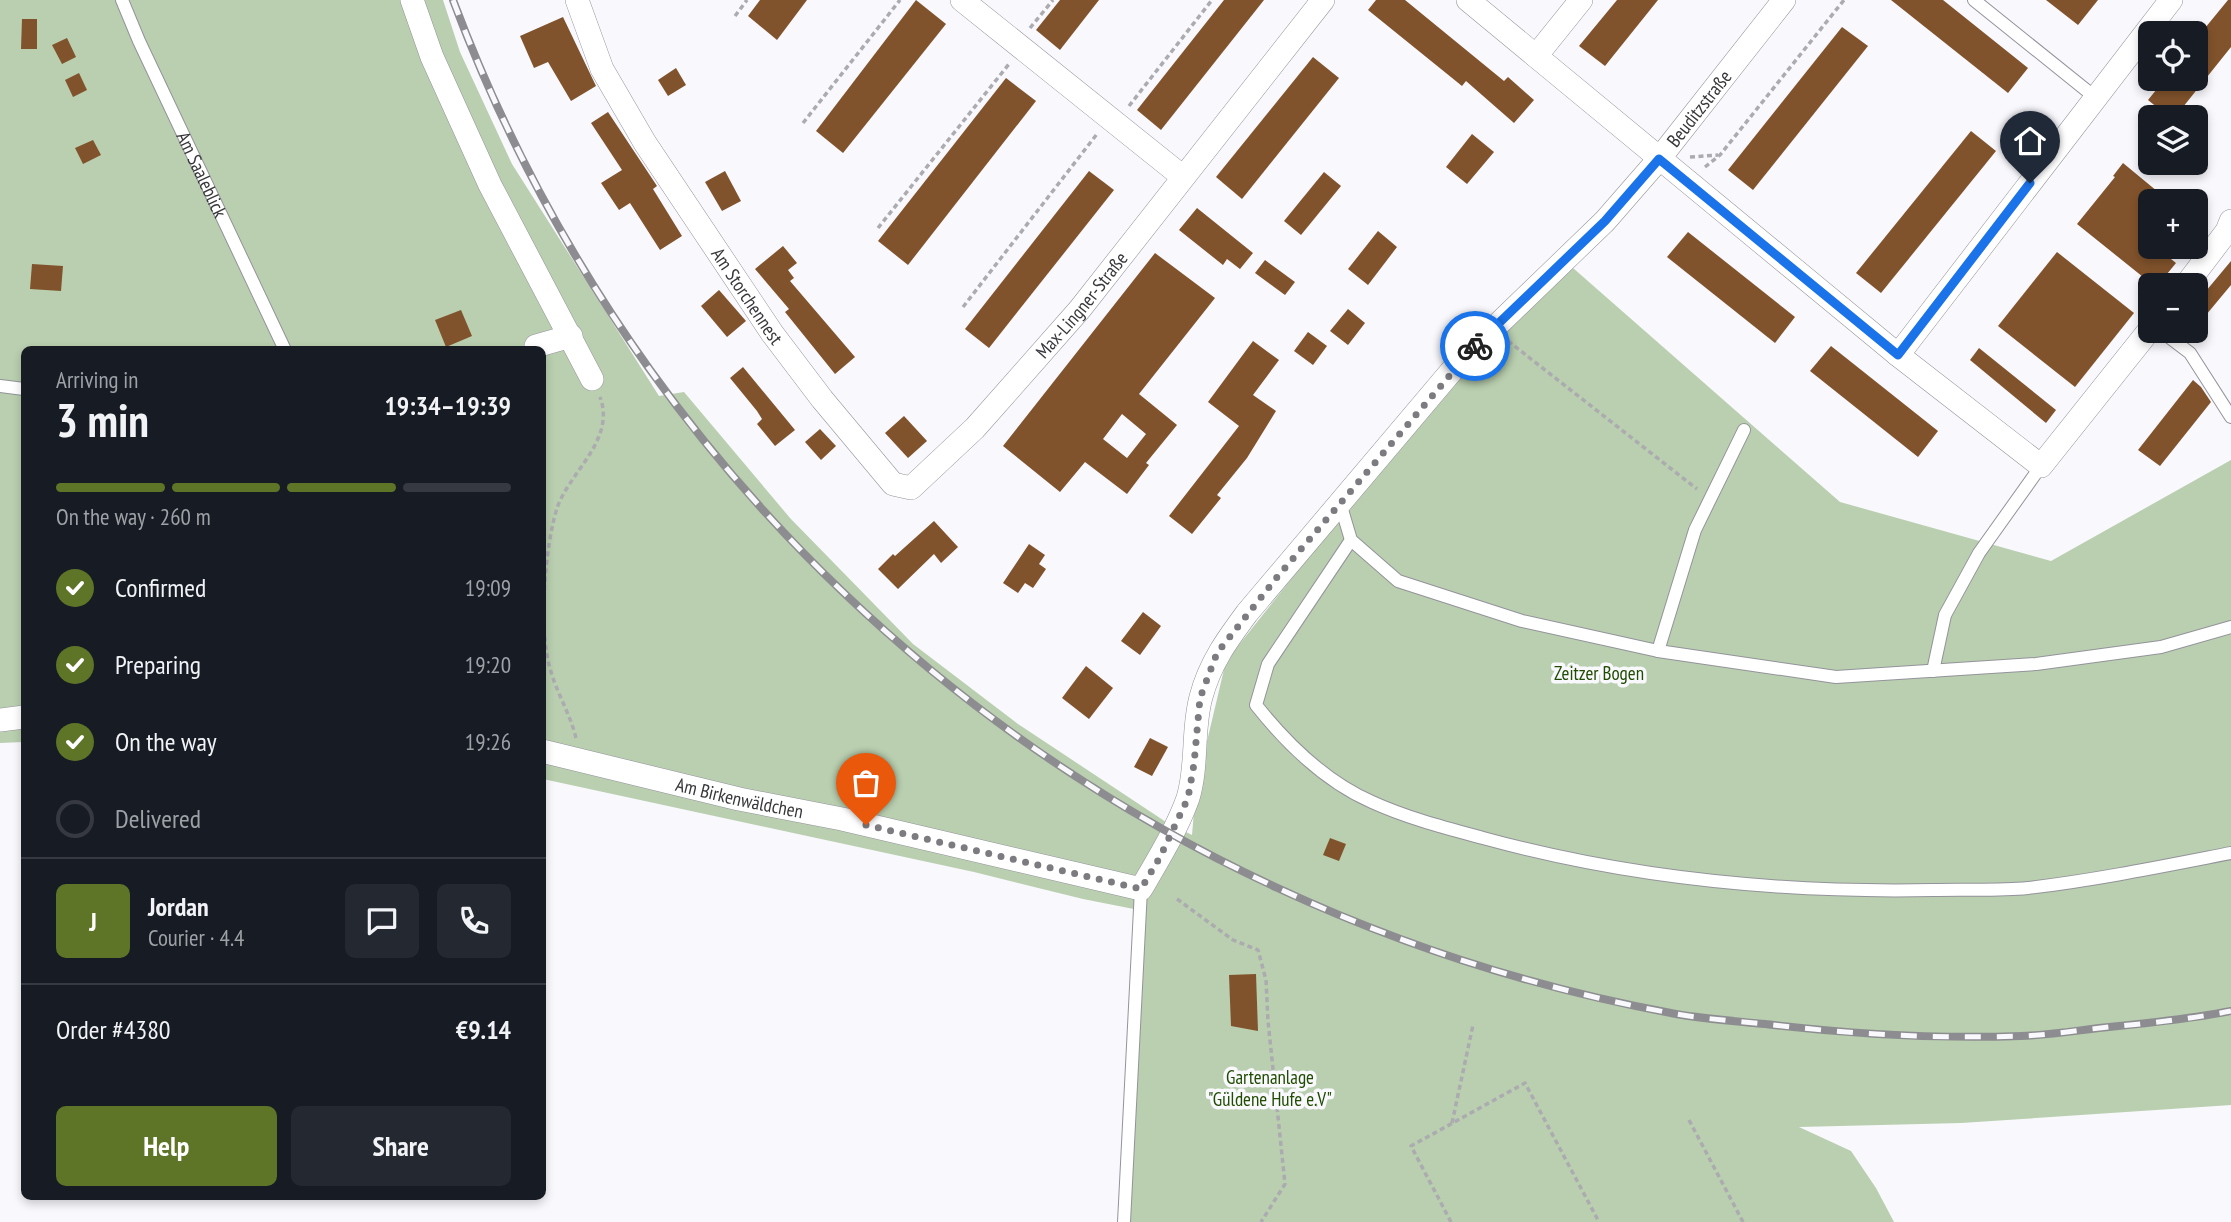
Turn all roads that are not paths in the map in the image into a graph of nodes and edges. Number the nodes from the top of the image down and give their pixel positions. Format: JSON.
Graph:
{"nodes":[{"id":1,"x":122,"y":0,"type":"edge"},
{"id":2,"x":412,"y":0,"type":"edge"},
{"id":3,"x":577,"y":0,"type":"edge"},
{"id":4,"x":962,"y":0,"type":"edge"},
{"id":5,"x":1323,"y":0,"type":"edge"},
{"id":6,"x":1468,"y":0,"type":"edge"},
{"id":7,"x":1581,"y":0,"type":"edge"},
{"id":8,"x":1784,"y":0,"type":"edge"},
{"id":9,"x":1974,"y":0,"type":"edge"},
{"id":10,"x":2171,"y":0,"type":"edge"},
{"id":11,"x":1536,"y":56,"type":"junction"},
{"id":12,"x":2096,"y":97,"type":"junction"},
{"id":13,"x":1659,"y":159,"type":"junction"},
{"id":14,"x":1183,"y":177,"type":"junction"},
{"id":15,"x":2231,"y":222,"type":"edge"},
{"id":16,"x":2196,"y":273,"type":"edge"},
{"id":17,"x":571,"y":336,"type":"junction"},
{"id":18,"x":2139,"y":343,"type":"edge"},
{"id":19,"x":2177,"y":343,"type":"edge"},
{"id":20,"x":283,"y":346,"type":"edge"},
{"id":21,"x":538,"y":346,"type":"edge"},
{"id":22,"x":1898,"y":355,"type":"junction"},
{"id":23,"x":592,"y":379,"type":"road end"},
{"id":24,"x":0,"y":386,"type":"edge"},
{"id":25,"x":21,"y":388,"type":"edge"},
{"id":26,"x":2231,"y":417,"type":"edge"},
{"id":27,"x":975,"y":428,"type":"joint"},
{"id":28,"x":1744,"y":430,"type":"dead end"},
{"id":29,"x":2041,"y":466,"type":"junction"},
{"id":30,"x":1340,"y":503,"type":"junction"},
{"id":31,"x":1351,"y":540,"type":"junction"},
{"id":32,"x":2231,"y":627,"type":"edge"},
{"id":33,"x":1658,"y":651,"type":"junction"},
{"id":34,"x":1933,"y":671,"type":"junction"},
{"id":35,"x":21,"y":717,"type":"edge"},
{"id":36,"x":0,"y":720,"type":"edge"},
{"id":37,"x":546,"y":752,"type":"edge"},
{"id":38,"x":2231,"y":853,"type":"edge"},
{"id":39,"x":1141,"y":889,"type":"junction"},
{"id":40,"x":1124,"y":1222,"type":"edge"}],
"edges":[{"from":1,"to":20,"type":"lane","name":"Am Saaleblick"},
{"from":2,"to":17,"type":"street"},
{"from":3,"to":27,"type":"street","name":"Am Storchennest"},
{"from":4,"to":14,"type":"street"},
{"from":5,"to":14,"type":"street","name":"Max-Lingner-Straße"},
{"from":6,"to":11,"type":"street"},
{"from":7,"to":11,"type":"street"},
{"from":8,"to":13,"type":"street","name":"Beuditzstraße"},
{"from":9,"to":12,"type":"lane"},
{"from":10,"to":12,"type":"street"},
{"from":11,"to":13,"type":"street"},
{"from":12,"to":22,"type":"street"},
{"from":13,"to":22,"type":"street"},
{"from":13,"to":30,"type":"street","name":"Beuditzstraße"},
{"from":14,"to":27,"type":"street","name":"Max-Lingner-Straße"},
{"from":15,"to":16,"type":"street"},
{"from":17,"to":21,"type":"street"},
{"from":17,"to":23,"type":"street"},
{"from":18,"to":29,"type":"street"},
{"from":19,"to":26,"type":"lane"},
{"from":22,"to":29,"type":"street"},
{"from":24,"to":25,"type":"lane"},
{"from":28,"to":33,"type":"lane"},
{"from":29,"to":34,"type":"lane"},
{"from":30,"to":31,"type":"lane"},
{"from":30,"to":39,"type":"street","name":"Beuditzstraße"},
{"from":31,"to":33,"type":"lane"},
{"from":31,"to":38,"type":"lane"},
{"from":32,"to":34,"type":"lane"},
{"from":33,"to":34,"type":"lane"},
{"from":35,"to":36,"type":"street"},
{"from":37,"to":39,"type":"street","name":"Am Birkenwäldchen"},
{"from":39,"to":40,"type":"lane"}]}
